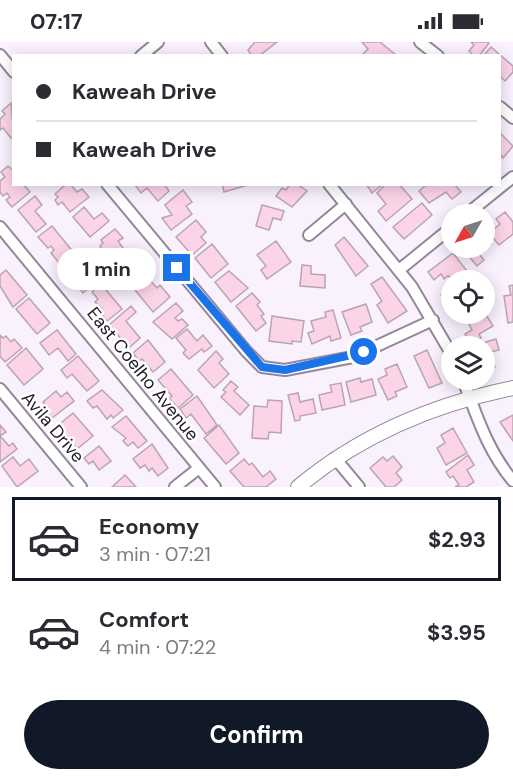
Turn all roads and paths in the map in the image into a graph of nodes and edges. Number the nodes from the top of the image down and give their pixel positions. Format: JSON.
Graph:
{"nodes":[{"id":1,"x":158,"y":42,"type":"edge"},
{"id":2,"x":211,"y":42,"type":"edge"},
{"id":3,"x":420,"y":42,"type":"edge"},
{"id":4,"x":143,"y":54,"type":"edge"},
{"id":5,"x":220,"y":54,"type":"edge"},
{"id":6,"x":434,"y":54,"type":"edge"},
{"id":7,"x":0,"y":55,"type":"edge"},
{"id":8,"x":12,"y":70,"type":"edge"},
{"id":9,"x":501,"y":108,"type":"edge"},
{"id":10,"x":513,"y":118,"type":"edge"},
{"id":11,"x":513,"y":177,"type":"edge"},
{"id":12,"x":109,"y":186,"type":"edge"},
{"id":13,"x":331,"y":186,"type":"edge"},
{"id":14,"x":346,"y":204,"type":"junction"},
{"id":15,"x":479,"y":204,"type":"edge"},
{"id":16,"x":0,"y":226,"type":"edge"},
{"id":17,"x":309,"y":235,"type":"dead end"},
{"id":18,"x":441,"y":236,"type":"edge"},
{"id":19,"x":399,"y":270,"type":"junction"},
{"id":20,"x":433,"y":320,"type":"junction"},
{"id":21,"x":442,"y":336,"type":"edge"},
{"id":22,"x":513,"y":388,"type":"edge"},
{"id":23,"x":0,"y":389,"type":"edge"},
{"id":24,"x":467,"y":390,"type":"edge"},
{"id":25,"x":471,"y":399,"type":"junction"},
{"id":26,"x":335,"y":458,"type":"junction"},
{"id":27,"x":199,"y":468,"type":"junction"},
{"id":28,"x":513,"y":481,"type":"edge"},
{"id":29,"x":81,"y":487,"type":"edge"},
{"id":30,"x":175,"y":487,"type":"edge"},
{"id":31,"x":215,"y":487,"type":"edge"},
{"id":32,"x":298,"y":487,"type":"edge"},
{"id":33,"x":359,"y":487,"type":"edge"}],
"edges":[{"from":1,"to":4,"type":"street"},
{"from":2,"to":5,"type":"street"},
{"from":3,"to":6,"type":"street"},
{"from":7,"to":8,"type":"street"},
{"from":9,"to":10,"type":"street"},
{"from":11,"to":15,"type":"street"},
{"from":12,"to":20,"type":"street"},
{"from":13,"to":14,"type":"street"},
{"from":14,"to":17,"type":"street"},
{"from":14,"to":19,"type":"street"},
{"from":16,"to":27,"type":"street","name":"East Coelho Avenue"},
{"from":18,"to":19,"type":"street"},
{"from":19,"to":20,"type":"street"},
{"from":20,"to":21,"type":"street"},
{"from":22,"to":25,"type":"street"},
{"from":23,"to":29,"type":"street","name":"Avila Drive"},
{"from":24,"to":25,"type":"street"},
{"from":25,"to":26,"type":"street"},
{"from":25,"to":28,"type":"street"},
{"from":26,"to":32,"type":"street"},
{"from":26,"to":33,"type":"street"},
{"from":27,"to":30,"type":"street"},
{"from":27,"to":31,"type":"street","name":"East Coelho Avenue"}]}
